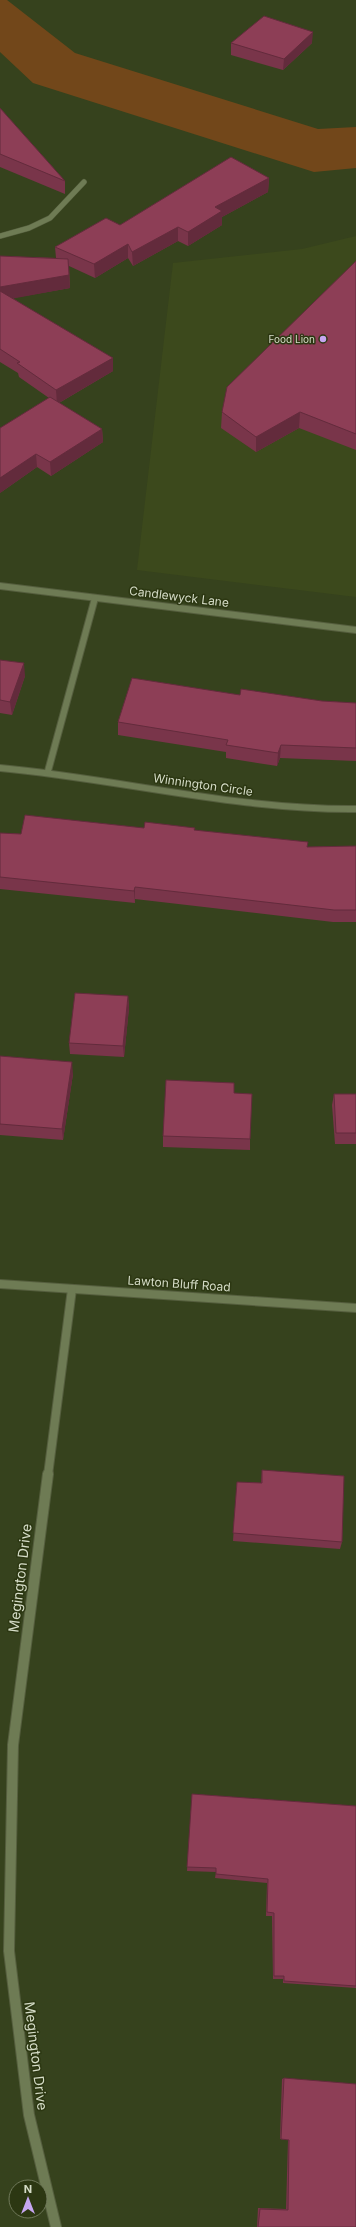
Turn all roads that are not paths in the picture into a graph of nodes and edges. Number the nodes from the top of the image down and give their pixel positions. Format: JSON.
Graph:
{"nodes":[{"id":1,"x":84,"y":182,"type":"dead end"},
{"id":2,"x":0,"y":236,"type":"edge"},
{"id":3,"x":0,"y":586,"type":"edge"},
{"id":4,"x":95,"y":598,"type":"junction"},
{"id":5,"x":356,"y":630,"type":"edge"},
{"id":6,"x":0,"y":768,"type":"edge"},
{"id":7,"x":48,"y":771,"type":"junction"},
{"id":8,"x":356,"y":809,"type":"edge"},
{"id":9,"x":0,"y":1284,"type":"edge"},
{"id":10,"x":72,"y":1289,"type":"junction"},
{"id":11,"x":356,"y":1308,"type":"edge"},
{"id":12,"x":56,"y":2227,"type":"edge"}],
"edges":[{"from":1,"to":2,"type":"street"},
{"from":3,"to":4,"type":"street","name":"Candlewyck Lane"},
{"from":4,"to":5,"type":"street","name":"Candlewyck Lane"},
{"from":4,"to":7,"type":"street"},
{"from":6,"to":7,"type":"street","name":"Winnington Circle"},
{"from":7,"to":8,"type":"street","name":"Winnington Circle"},
{"from":9,"to":10,"type":"street","name":"Lawton Bluff Road"},
{"from":10,"to":11,"type":"street","name":"Lawton Bluff Road"},
{"from":10,"to":12,"type":"street","name":"Megington Drive"}]}
